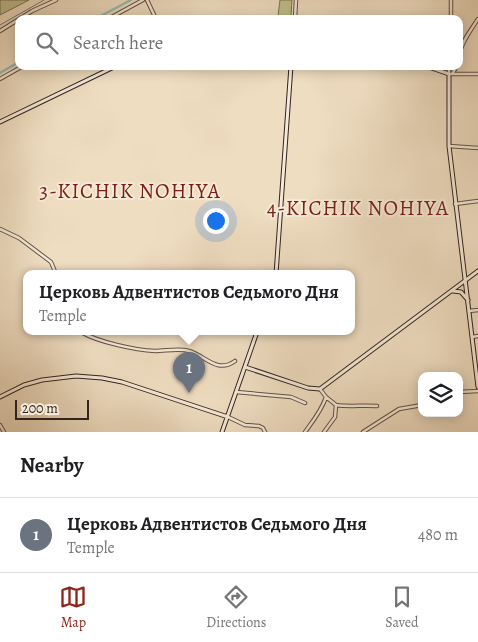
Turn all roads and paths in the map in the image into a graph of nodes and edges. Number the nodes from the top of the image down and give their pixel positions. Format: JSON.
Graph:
{"nodes":[{"id":1,"x":56,"y":0,"type":"edge"},
{"id":2,"x":143,"y":0,"type":"edge"},
{"id":3,"x":147,"y":0,"type":"edge"},
{"id":4,"x":296,"y":0,"type":"edge"},
{"id":5,"x":451,"y":0,"type":"edge"},
{"id":6,"x":26,"y":15,"type":"edge"},
{"id":7,"x":115,"y":15,"type":"edge"},
{"id":8,"x":154,"y":15,"type":"edge"},
{"id":9,"x":296,"y":15,"type":"edge"},
{"id":10,"x":451,"y":15,"type":"edge"},
{"id":11,"x":478,"y":19,"type":"edge"},
{"id":12,"x":15,"y":22,"type":"edge"},
{"id":13,"x":0,"y":31,"type":"edge"},
{"id":14,"x":463,"y":44,"type":"edge"},
{"id":15,"x":16,"y":70,"type":"edge"},
{"id":16,"x":108,"y":70,"type":"edge"},
{"id":17,"x":291,"y":70,"type":"edge"},
{"id":18,"x":438,"y":70,"type":"edge"},
{"id":19,"x":450,"y":70,"type":"edge"},
{"id":20,"x":454,"y":70,"type":"edge"},
{"id":21,"x":450,"y":74,"type":"junction"},
{"id":22,"x":478,"y":74,"type":"edge"},
{"id":23,"x":0,"y":79,"type":"edge"},
{"id":24,"x":0,"y":122,"type":"edge"},
{"id":25,"x":449,"y":146,"type":"junction"},
{"id":26,"x":478,"y":148,"type":"edge"},
{"id":27,"x":478,"y":201,"type":"edge"},
{"id":28,"x":455,"y":204,"type":"junction"},
{"id":29,"x":0,"y":229,"type":"edge"},
{"id":30,"x":54,"y":270,"type":"edge"},
{"id":31,"x":276,"y":270,"type":"edge"},
{"id":32,"x":478,"y":271,"type":"edge"},
{"id":33,"x":466,"y":281,"type":"junction"},
{"id":34,"x":457,"y":288,"type":"junction"},
{"id":35,"x":452,"y":292,"type":"junction"},
{"id":36,"x":467,"y":292,"type":"junction"},
{"id":37,"x":468,"y":300,"type":"junction"},
{"id":38,"x":478,"y":310,"type":"edge"},
{"id":39,"x":469,"y":311,"type":"junction"},
{"id":40,"x":87,"y":335,"type":"edge"},
{"id":41,"x":256,"y":335,"type":"edge"},
{"id":42,"x":478,"y":336,"type":"edge"},
{"id":43,"x":472,"y":337,"type":"junction"},
{"id":44,"x":234,"y":361,"type":"dead end"},
{"id":45,"x":245,"y":367,"type":"junction"},
{"id":46,"x":477,"y":372,"type":"edge"},
{"id":47,"x":478,"y":387,"type":"edge"},
{"id":48,"x":320,"y":389,"type":"junction"},
{"id":49,"x":478,"y":391,"type":"edge"},
{"id":50,"x":236,"y":392,"type":"junction"},
{"id":51,"x":463,"y":392,"type":"edge"},
{"id":52,"x":0,"y":397,"type":"edge"},
{"id":53,"x":326,"y":397,"type":"junction"},
{"id":54,"x":305,"y":403,"type":"dead end"},
{"id":55,"x":336,"y":405,"type":"junction"},
{"id":56,"x":377,"y":406,"type":"dead end"},
{"id":57,"x":418,"y":406,"type":"edge"},
{"id":58,"x":228,"y":417,"type":"junction"},
{"id":59,"x":0,"y":425,"type":"edge"},
{"id":60,"x":366,"y":431,"type":"edge"},
{"id":61,"x":4,"y":432,"type":"edge"},
{"id":62,"x":222,"y":432,"type":"edge"},
{"id":63,"x":265,"y":432,"type":"edge"},
{"id":64,"x":305,"y":432,"type":"edge"},
{"id":65,"x":324,"y":432,"type":"edge"}],
"edges":[{"from":1,"to":6,"type":"street"},
{"from":2,"to":7,"type":"street"},
{"from":3,"to":8,"type":"street"},
{"from":4,"to":9,"type":"street"},
{"from":5,"to":10,"type":"street"},
{"from":11,"to":14,"type":"street"},
{"from":12,"to":13,"type":"street"},
{"from":15,"to":23,"type":"street"},
{"from":16,"to":24,"type":"main road"},
{"from":17,"to":31,"type":"main road"},
{"from":18,"to":21,"type":"main road"},
{"from":19,"to":21,"type":"street"},
{"from":20,"to":21,"type":"street"},
{"from":21,"to":22,"type":"street"},
{"from":21,"to":25,"type":"main road"},
{"from":25,"to":26,"type":"street"},
{"from":25,"to":28,"type":"main road"},
{"from":27,"to":28,"type":"street"},
{"from":28,"to":33,"type":"main road"},
{"from":29,"to":30,"type":"street"},
{"from":32,"to":33,"type":"main road"},
{"from":33,"to":34,"type":"main road"},
{"from":33,"to":36,"type":"main road"},
{"from":34,"to":35,"type":"main road"},
{"from":34,"to":36,"type":"main road"},
{"from":35,"to":37,"type":"main road"},
{"from":35,"to":48,"type":"main road"},
{"from":36,"to":37,"type":"main road"},
{"from":37,"to":39,"type":"main road"},
{"from":38,"to":39,"type":"street"},
{"from":39,"to":43,"type":"main road"},
{"from":40,"to":44,"type":"street"},
{"from":41,"to":45,"type":"main road"},
{"from":42,"to":43,"type":"street"},
{"from":43,"to":46,"type":"main road"},
{"from":45,"to":48,"type":"main road"},
{"from":45,"to":50,"type":"main road"},
{"from":46,"to":47,"type":"main road"},
{"from":48,"to":53,"type":"street"},
{"from":49,"to":51,"type":"street"},
{"from":50,"to":54,"type":"street"},
{"from":50,"to":58,"type":"main road"},
{"from":52,"to":58,"type":"main road"},
{"from":53,"to":55,"type":"street"},
{"from":53,"to":64,"type":"street"},
{"from":55,"to":56,"type":"street"},
{"from":55,"to":65,"type":"street"},
{"from":57,"to":60,"type":"street"},
{"from":58,"to":62,"type":"main road"},
{"from":58,"to":63,"type":"street"},
{"from":59,"to":61,"type":"street"}]}
